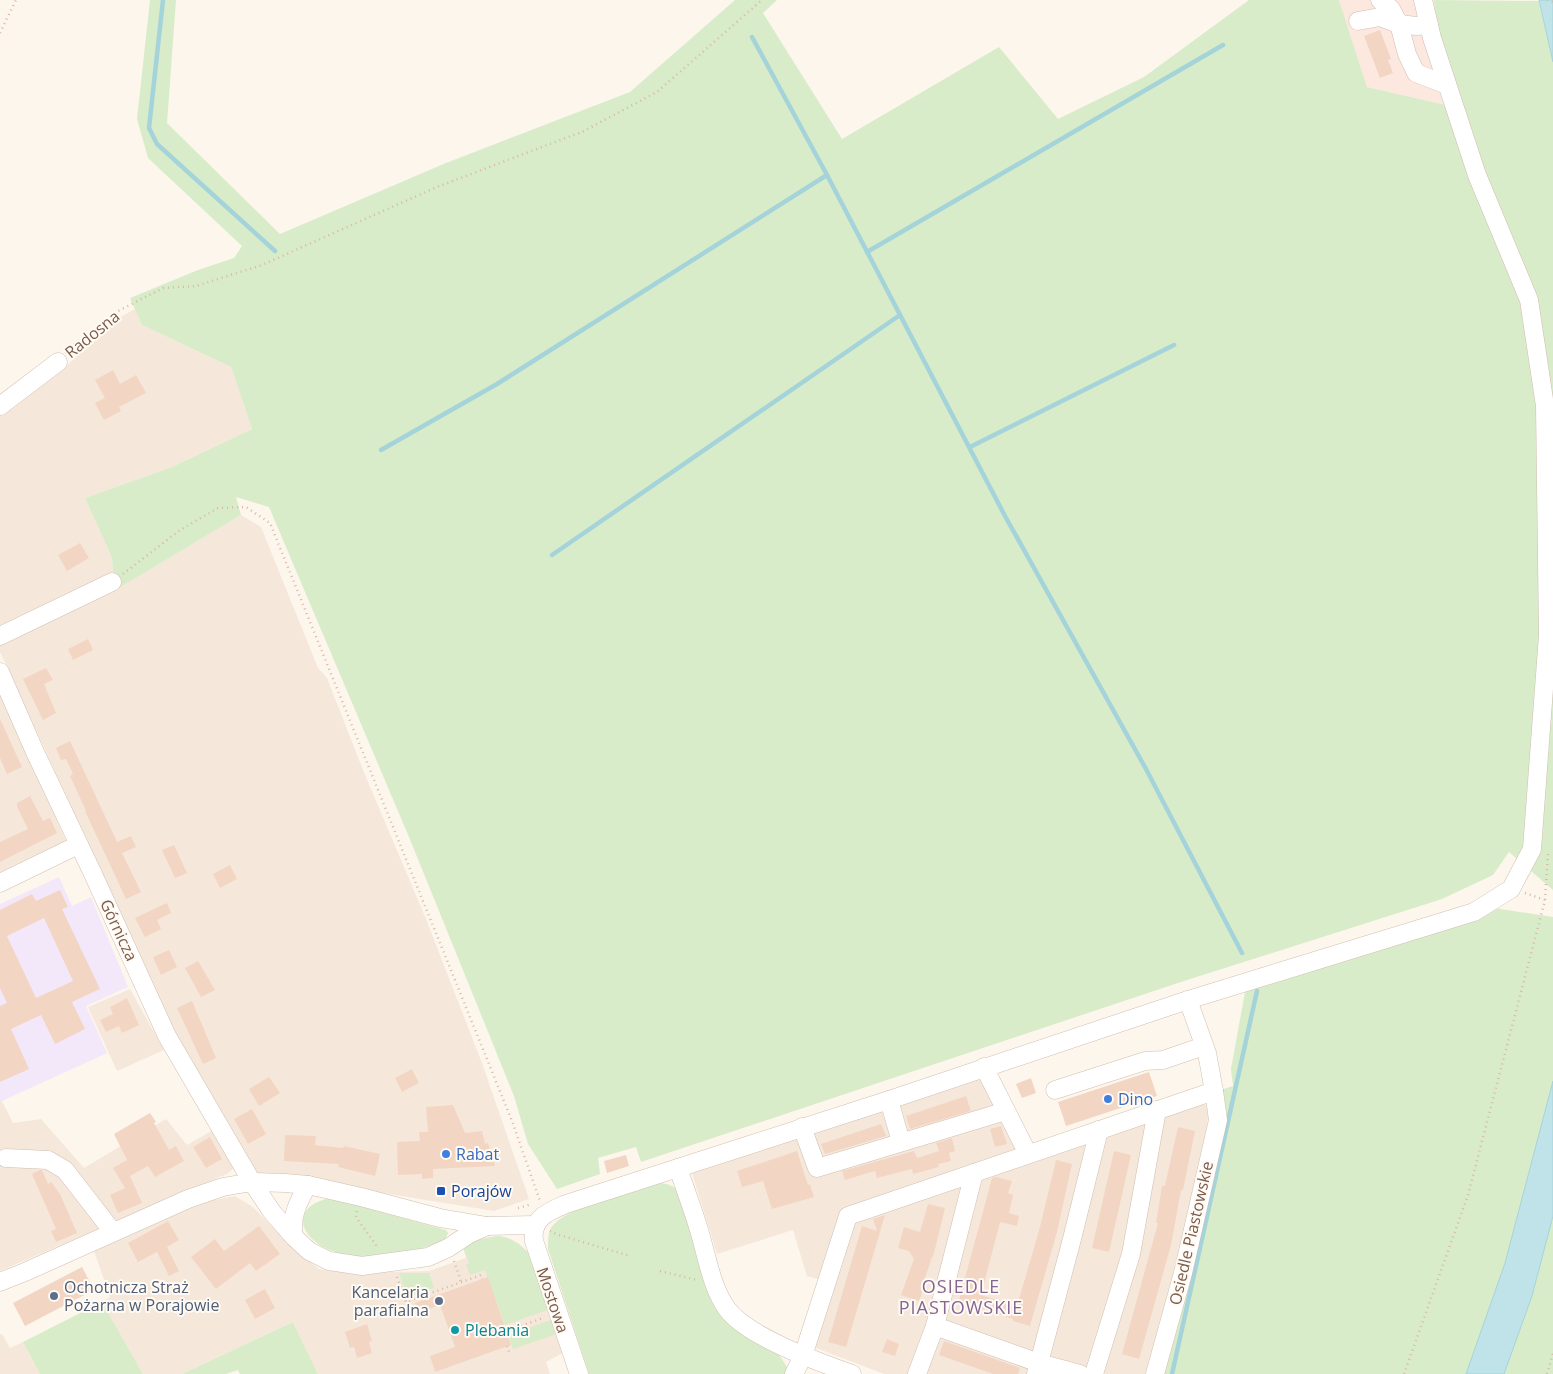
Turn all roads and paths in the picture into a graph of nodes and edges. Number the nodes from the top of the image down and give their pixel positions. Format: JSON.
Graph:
{"nodes":[{"id":1,"x":16,"y":0,"type":"edge"},
{"id":2,"x":762,"y":0,"type":"edge"},
{"id":3,"x":1380,"y":0,"type":"edge"},
{"id":4,"x":1424,"y":0,"type":"edge"},
{"id":5,"x":1547,"y":0,"type":"edge"},
{"id":6,"x":1553,"y":2,"type":"edge"},
{"id":7,"x":1358,"y":21,"type":"dead end"},
{"id":8,"x":1399,"y":24,"type":"junction"},
{"id":9,"x":1429,"y":25,"type":"junction"},
{"id":10,"x":0,"y":33,"type":"edge"},
{"id":11,"x":1447,"y":85,"type":"junction"},
{"id":12,"x":58,"y":362,"type":"joint"},
{"id":13,"x":0,"y":406,"type":"edge"},
{"id":14,"x":112,"y":582,"type":"joint"},
{"id":15,"x":0,"y":636,"type":"edge"},
{"id":16,"x":0,"y":672,"type":"edge"},
{"id":17,"x":78,"y":845,"type":"junction"},
{"id":18,"x":0,"y":883,"type":"edge"},
{"id":19,"x":1511,"y":889,"type":"junction"},
{"id":20,"x":1188,"y":1000,"type":"junction"},
{"id":21,"x":1204,"y":1046,"type":"junction"},
{"id":22,"x":984,"y":1067,"type":"junction"},
{"id":23,"x":1055,"y":1090,"type":"dead end"},
{"id":24,"x":1214,"y":1091,"type":"junction"},
{"id":25,"x":889,"y":1100,"type":"junction"},
{"id":26,"x":1157,"y":1110,"type":"junction"},
{"id":27,"x":1006,"y":1111,"type":"junction"},
{"id":28,"x":802,"y":1127,"type":"junction"},
{"id":29,"x":1099,"y":1130,"type":"junction"},
{"id":30,"x":901,"y":1142,"type":"junction"},
{"id":31,"x":1028,"y":1154,"type":"junction"},
{"id":32,"x":6,"y":1158,"type":"dead end"},
{"id":33,"x":678,"y":1168,"type":"junction"},
{"id":34,"x":974,"y":1173,"type":"junction"},
{"id":35,"x":252,"y":1182,"type":"junction"},
{"id":36,"x":308,"y":1185,"type":"junction"},
{"id":37,"x":361,"y":1197,"type":"junction"},
{"id":38,"x":544,"y":1222,"type":"junction"},
{"id":39,"x":486,"y":1226,"type":"junction"},
{"id":40,"x":113,"y":1232,"type":"junction"},
{"id":41,"x":294,"y":1238,"type":"junction"},
{"id":42,"x":630,"y":1256,"type":"dead end"},
{"id":43,"x":384,"y":1264,"type":"junction"},
{"id":44,"x":456,"y":1268,"type":"dead end"},
{"id":45,"x":660,"y":1270,"type":"dead end"},
{"id":46,"x":482,"y":1279,"type":"dead end"},
{"id":47,"x":0,"y":1282,"type":"edge"},
{"id":48,"x":461,"y":1282,"type":"junction"},
{"id":49,"x":440,"y":1283,"type":"dead end"},
{"id":50,"x":715,"y":1286,"type":"junction"},
{"id":51,"x":442,"y":1289,"type":"junction"},
{"id":52,"x":557,"y":1312,"type":"junction"},
{"id":53,"x":936,"y":1326,"type":"junction"},
{"id":54,"x":507,"y":1331,"type":"dead end"},
{"id":55,"x":507,"y":1346,"type":"dead end"},
{"id":56,"x":1553,"y":1353,"type":"edge"},
{"id":57,"x":510,"y":1355,"type":"dead end"},
{"id":58,"x":803,"y":1356,"type":"junction"},
{"id":59,"x":1038,"y":1368,"type":"edge"},
{"id":60,"x":579,"y":1374,"type":"edge"},
{"id":61,"x":794,"y":1374,"type":"edge"},
{"id":62,"x":852,"y":1374,"type":"edge"},
{"id":63,"x":917,"y":1374,"type":"edge"},
{"id":64,"x":1080,"y":1374,"type":"edge"},
{"id":65,"x":1094,"y":1374,"type":"edge"},
{"id":66,"x":1155,"y":1374,"type":"edge"},
{"id":67,"x":1404,"y":1374,"type":"edge"},
{"id":68,"x":1547,"y":1374,"type":"edge"}],
"edges":[{"from":1,"to":10,"type":"path"},
{"from":2,"to":12,"type":"path","name":"Radosna"},
{"from":3,"to":8,"type":"street"},
{"from":4,"to":9,"type":"street"},
{"from":5,"to":6,"type":"path"},
{"from":7,"to":8,"type":"street"},
{"from":8,"to":9,"type":"street"},
{"from":8,"to":11,"type":"street"},
{"from":9,"to":11,"type":"street"},
{"from":11,"to":19,"type":"street"},
{"from":12,"to":13,"type":"street","name":"Radosna"},
{"from":14,"to":15,"type":"street"},
{"from":14,"to":38,"type":"path"},
{"from":16,"to":17,"type":"street","name":"Górnicza"},
{"from":17,"to":18,"type":"street"},
{"from":17,"to":35,"type":"street","name":"Górnicza"},
{"from":19,"to":20,"type":"street"},
{"from":19,"to":67,"type":"path"},
{"from":20,"to":21,"type":"street","name":"Osiedle Piastowskie"},
{"from":20,"to":22,"type":"street"},
{"from":21,"to":23,"type":"street"},
{"from":21,"to":24,"type":"street","name":"Osiedle Piastowskie"},
{"from":22,"to":25,"type":"street"},
{"from":22,"to":27,"type":"street"},
{"from":24,"to":26,"type":"street"},
{"from":24,"to":66,"type":"street","name":"Osiedle Piastowskie"},
{"from":25,"to":28,"type":"street"},
{"from":25,"to":30,"type":"street"},
{"from":26,"to":29,"type":"street"},
{"from":26,"to":65,"type":"street"},
{"from":27,"to":30,"type":"street"},
{"from":27,"to":31,"type":"street"},
{"from":28,"to":30,"type":"street"},
{"from":28,"to":33,"type":"street"},
{"from":29,"to":31,"type":"street"},
{"from":29,"to":59,"type":"street"},
{"from":31,"to":34,"type":"street"},
{"from":32,"to":40,"type":"street"},
{"from":33,"to":38,"type":"street"},
{"from":33,"to":50,"type":"street"},
{"from":34,"to":53,"type":"street"},
{"from":34,"to":58,"type":"street"},
{"from":35,"to":36,"type":"street"},
{"from":35,"to":40,"type":"street"},
{"from":35,"to":41,"type":"street","name":"Górnicza"},
{"from":36,"to":37,"type":"street"},
{"from":36,"to":41,"type":"street"},
{"from":37,"to":39,"type":"street"},
{"from":37,"to":43,"type":"path"},
{"from":38,"to":39,"type":"street"},
{"from":38,"to":42,"type":"path"},
{"from":38,"to":52,"type":"street","name":"Mostowa"},
{"from":39,"to":43,"type":"street","name":"Górnicza"},
{"from":40,"to":47,"type":"street"},
{"from":41,"to":43,"type":"street","name":"Górnicza"},
{"from":43,"to":51,"type":"path"},
{"from":44,"to":48,"type":"path"},
{"from":45,"to":50,"type":"path"},
{"from":46,"to":48,"type":"path"},
{"from":48,"to":51,"type":"path"},
{"from":49,"to":51,"type":"path"},
{"from":50,"to":58,"type":"street"},
{"from":52,"to":54,"type":"path"},
{"from":52,"to":60,"type":"street","name":"Mostowa"},
{"from":53,"to":59,"type":"street"},
{"from":53,"to":63,"type":"street"},
{"from":55,"to":57,"type":"path"},
{"from":56,"to":68,"type":"path"},
{"from":58,"to":61,"type":"street"},
{"from":58,"to":62,"type":"street"},
{"from":59,"to":64,"type":"street"}]}
